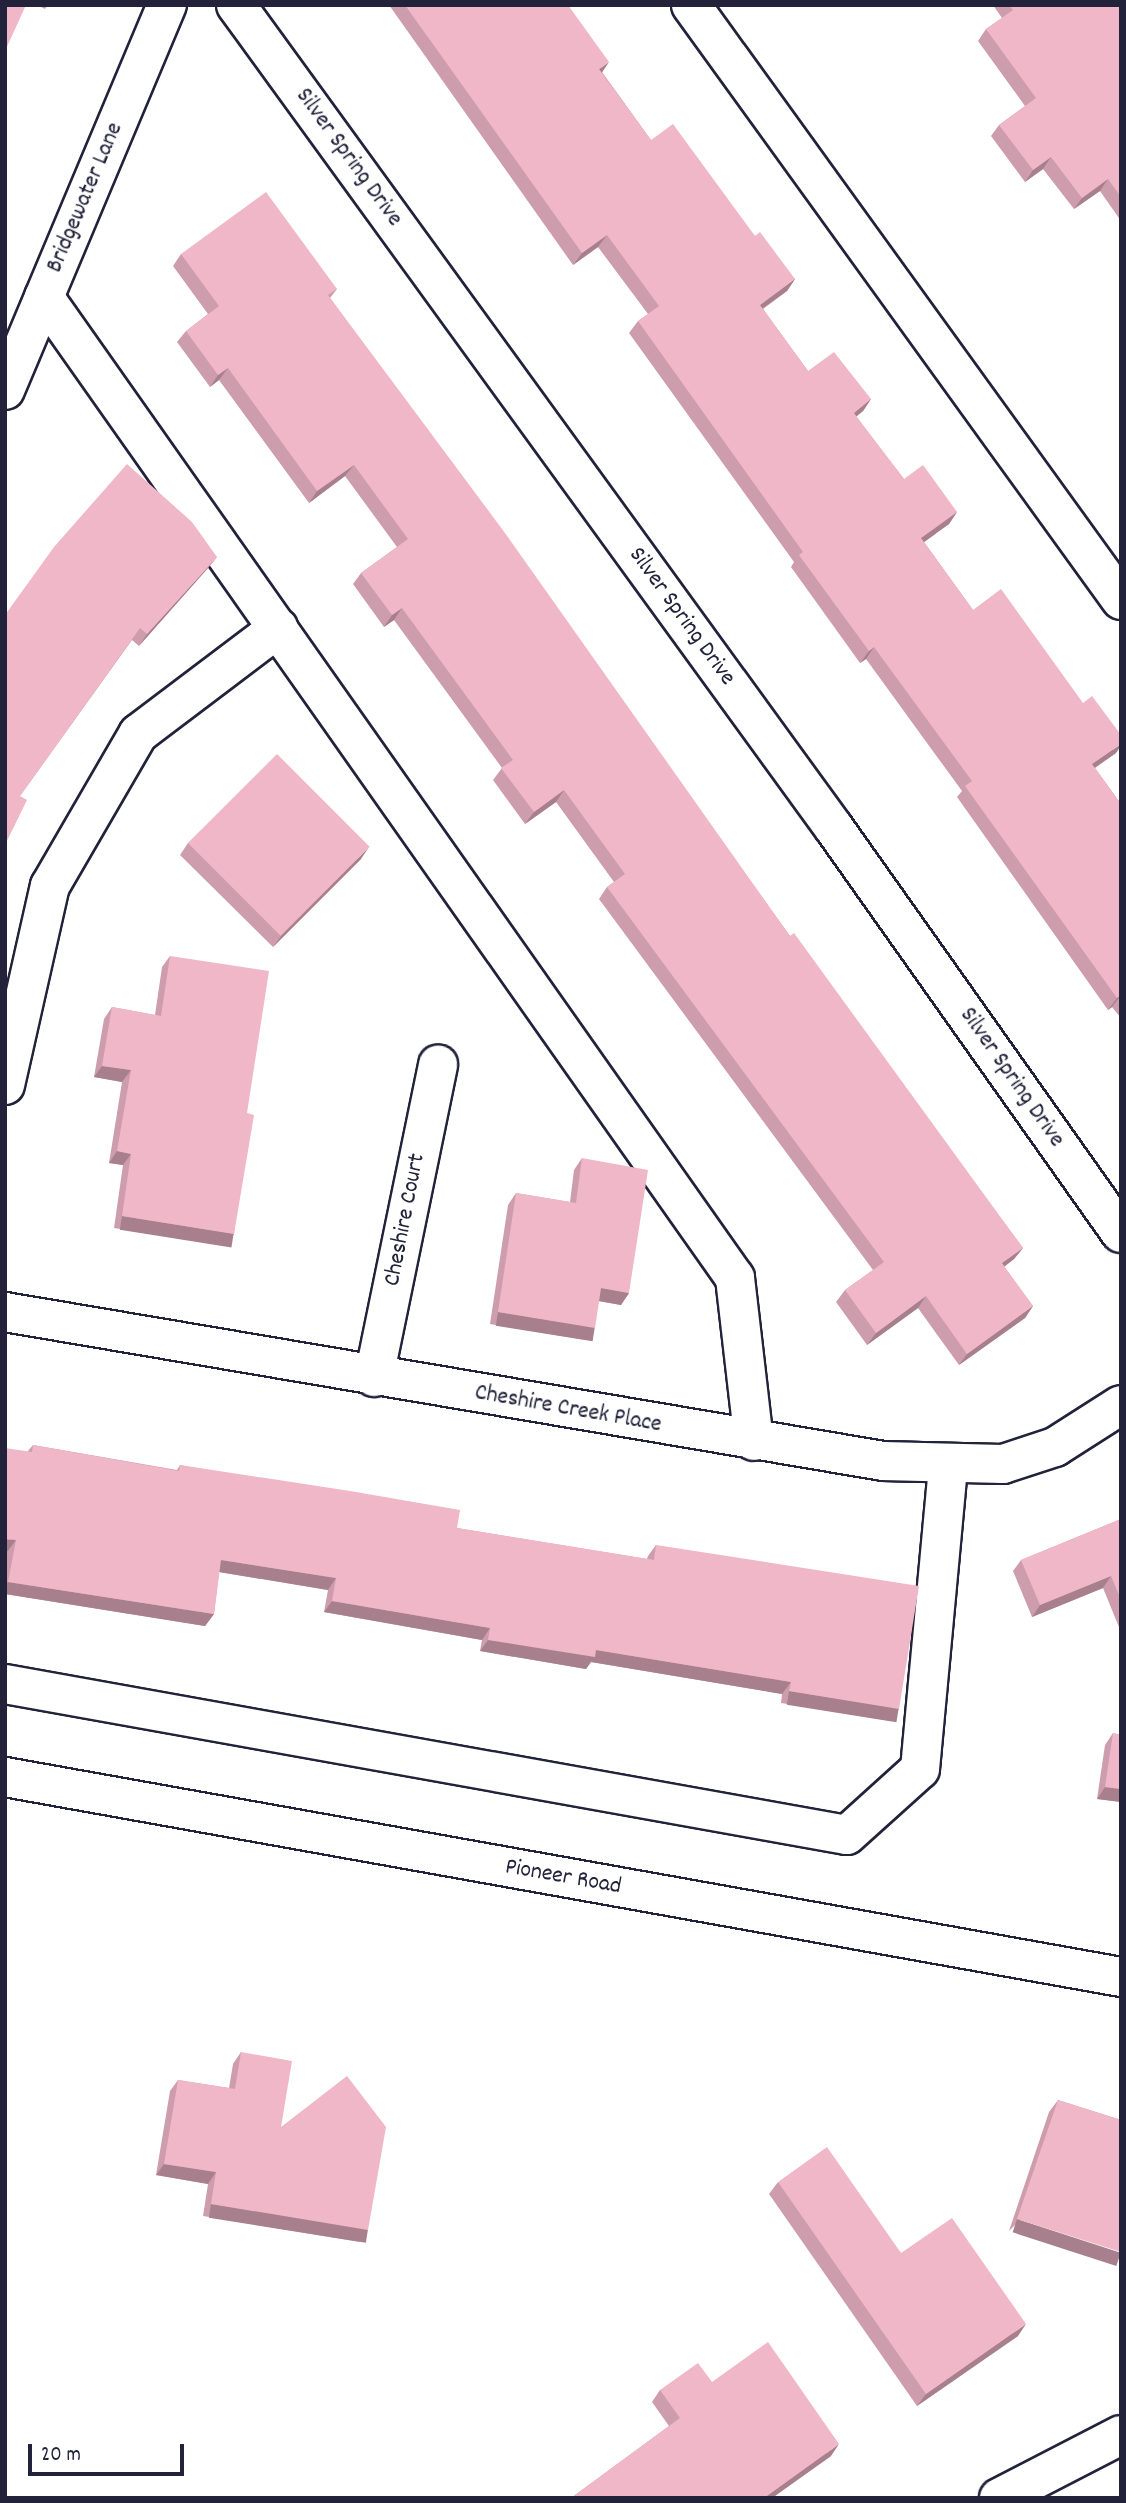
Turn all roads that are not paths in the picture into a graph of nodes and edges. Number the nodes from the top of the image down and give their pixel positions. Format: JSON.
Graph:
{"nodes":[{"id":1,"x":167,"y":5,"type":"edge"},
{"id":2,"x":236,"y":5,"type":"edge"},
{"id":3,"x":691,"y":5,"type":"edge"},
{"id":4,"x":44,"y":297,"type":"junction"},
{"id":5,"x":5,"y":390,"type":"edge"},
{"id":6,"x":1121,"y":600,"type":"edge"},
{"id":7,"x":278,"y":628,"type":"junction"},
{"id":8,"x":438,"y":1063,"type":"dead end"},
{"id":9,"x":5,"y":1085,"type":"edge"},
{"id":10,"x":1121,"y":1233,"type":"edge"},
{"id":11,"x":5,"y":1311,"type":"edge"},
{"id":12,"x":374,"y":1377,"type":"junction"},
{"id":13,"x":1121,"y":1405,"type":"edge"},
{"id":14,"x":754,"y":1441,"type":"junction"},
{"id":15,"x":948,"y":1465,"type":"junction"},
{"id":16,"x":5,"y":1684,"type":"edge"},
{"id":17,"x":5,"y":1777,"type":"edge"},
{"id":18,"x":1121,"y":1977,"type":"edge"},
{"id":19,"x":1121,"y":2435,"type":"edge"},
{"id":20,"x":999,"y":2498,"type":"edge"}],
"edges":[{"from":1,"to":4,"type":"street","name":"Bridgewater Lane"},
{"from":2,"to":10,"type":"street","name":"Silver Spring Drive"},
{"from":3,"to":6,"type":"street"},
{"from":4,"to":5,"type":"street","name":"Bridgewater Lane"},
{"from":4,"to":7,"type":"street"},
{"from":7,"to":9,"type":"street"},
{"from":7,"to":14,"type":"street"},
{"from":8,"to":12,"type":"street","name":"Cheshire Court"},
{"from":11,"to":12,"type":"street","name":"Cheshire Creek Place"},
{"from":12,"to":14,"type":"street","name":"Cheshire Creek Place"},
{"from":13,"to":15,"type":"street","name":"Cheshire Creek Place"},
{"from":14,"to":15,"type":"street","name":"Cheshire Creek Place"},
{"from":15,"to":16,"type":"street"},
{"from":17,"to":18,"type":"street","name":"Pioneer Road"},
{"from":19,"to":20,"type":"street"}]}
